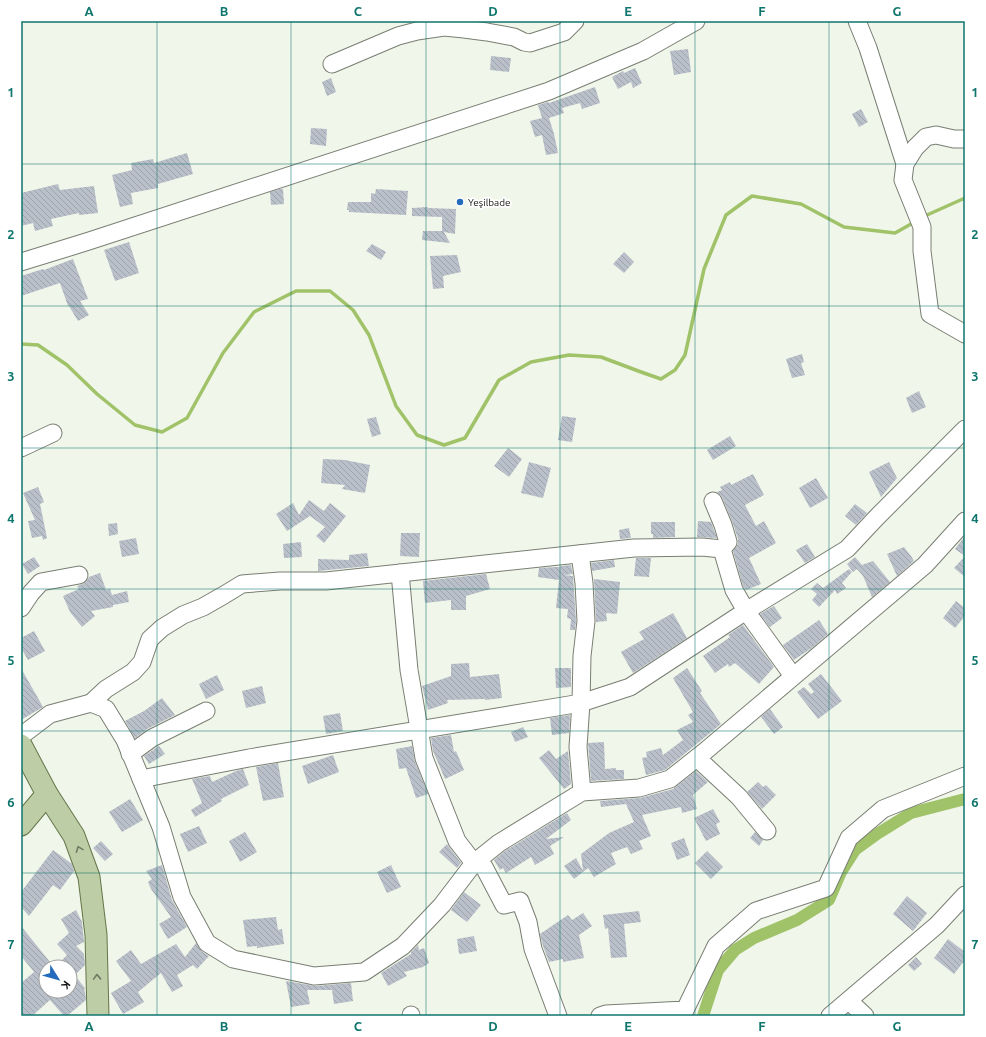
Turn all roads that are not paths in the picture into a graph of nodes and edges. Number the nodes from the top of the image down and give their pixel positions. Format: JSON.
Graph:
{"nodes":[{"id":1,"x":575,"y":21,"type":"edge"},
{"id":2,"x":696,"y":21,"type":"edge"},
{"id":3,"x":857,"y":21,"type":"edge"},
{"id":4,"x":332,"y":64,"type":"dead end"},
{"id":5,"x":965,"y":139,"type":"edge"},
{"id":6,"x":905,"y":164,"type":"junction"},
{"id":7,"x":21,"y":262,"type":"edge"},
{"id":8,"x":965,"y":334,"type":"edge"},
{"id":9,"x":965,"y":429,"type":"edge"},
{"id":10,"x":53,"y":433,"type":"dead end"},
{"id":11,"x":21,"y":448,"type":"edge"},
{"id":12,"x":713,"y":501,"type":"dead end"},
{"id":13,"x":965,"y":520,"type":"edge"},
{"id":14,"x":722,"y":549,"type":"junction"},
{"id":15,"x":580,"y":554,"type":"junction"},
{"id":16,"x":400,"y":573,"type":"junction"},
{"id":17,"x":79,"y":575,"type":"dead end"},
{"id":18,"x":21,"y":608,"type":"edge"},
{"id":19,"x":746,"y":611,"type":"junction"},
{"id":20,"x":793,"y":676,"type":"junction"},
{"id":21,"x":91,"y":703,"type":"junction"},
{"id":22,"x":581,"y":703,"type":"junction"},
{"id":23,"x":206,"y":711,"type":"dead end"},
{"id":24,"x":420,"y":729,"type":"junction"},
{"id":25,"x":21,"y":736,"type":"edge"},
{"id":26,"x":21,"y":745,"type":"edge"},
{"id":27,"x":130,"y":754,"type":"junction"},
{"id":28,"x":697,"y":758,"type":"junction"},
{"id":29,"x":965,"y":776,"type":"edge"},
{"id":30,"x":141,"y":779,"type":"junction"},
{"id":31,"x":582,"y":792,"type":"junction"},
{"id":32,"x":47,"y":794,"type":"junction"},
{"id":33,"x":21,"y":825,"type":"edge"},
{"id":34,"x":767,"y":831,"type":"dead end"},
{"id":35,"x":474,"y":863,"type":"junction"},
{"id":36,"x":965,"y":895,"type":"edge"},
{"id":37,"x":849,"y":1001,"type":"junction"},
{"id":38,"x":96,"y":1014,"type":"edge"},
{"id":39,"x":558,"y":1016,"type":"edge"},
{"id":40,"x":600,"y":1016,"type":"edge"},
{"id":41,"x":830,"y":1016,"type":"edge"},
{"id":42,"x":865,"y":1016,"type":"edge"}],
"edges":[{"from":1,"to":4,"type":"street"},
{"from":2,"to":7,"type":"street"},
{"from":3,"to":6,"type":"street"},
{"from":5,"to":6,"type":"street"},
{"from":6,"to":8,"type":"street"},
{"from":9,"to":19,"type":"street"},
{"from":10,"to":11,"type":"street"},
{"from":12,"to":14,"type":"street"},
{"from":13,"to":20,"type":"street"},
{"from":14,"to":15,"type":"street"},
{"from":14,"to":19,"type":"street"},
{"from":15,"to":16,"type":"street"},
{"from":15,"to":22,"type":"street"},
{"from":16,"to":21,"type":"street"},
{"from":16,"to":24,"type":"street"},
{"from":17,"to":18,"type":"street"},
{"from":19,"to":20,"type":"street"},
{"from":19,"to":22,"type":"street"},
{"from":20,"to":28,"type":"street"},
{"from":21,"to":25,"type":"street"},
{"from":21,"to":27,"type":"street"},
{"from":22,"to":24,"type":"street"},
{"from":22,"to":31,"type":"street"},
{"from":23,"to":27,"type":"street"},
{"from":24,"to":30,"type":"street"},
{"from":24,"to":35,"type":"street"},
{"from":26,"to":32,"type":"main road"},
{"from":27,"to":30,"type":"street"},
{"from":28,"to":31,"type":"street"},
{"from":28,"to":34,"type":"street"},
{"from":29,"to":40,"type":"street"},
{"from":30,"to":35,"type":"street"},
{"from":31,"to":35,"type":"street"},
{"from":32,"to":33,"type":"main road"},
{"from":38,"to":32,"type":"main road","one_way":true},
{"from":35,"to":39,"type":"street"},
{"from":36,"to":37,"type":"street"},
{"from":37,"to":41,"type":"street"},
{"from":37,"to":42,"type":"street"}]}
